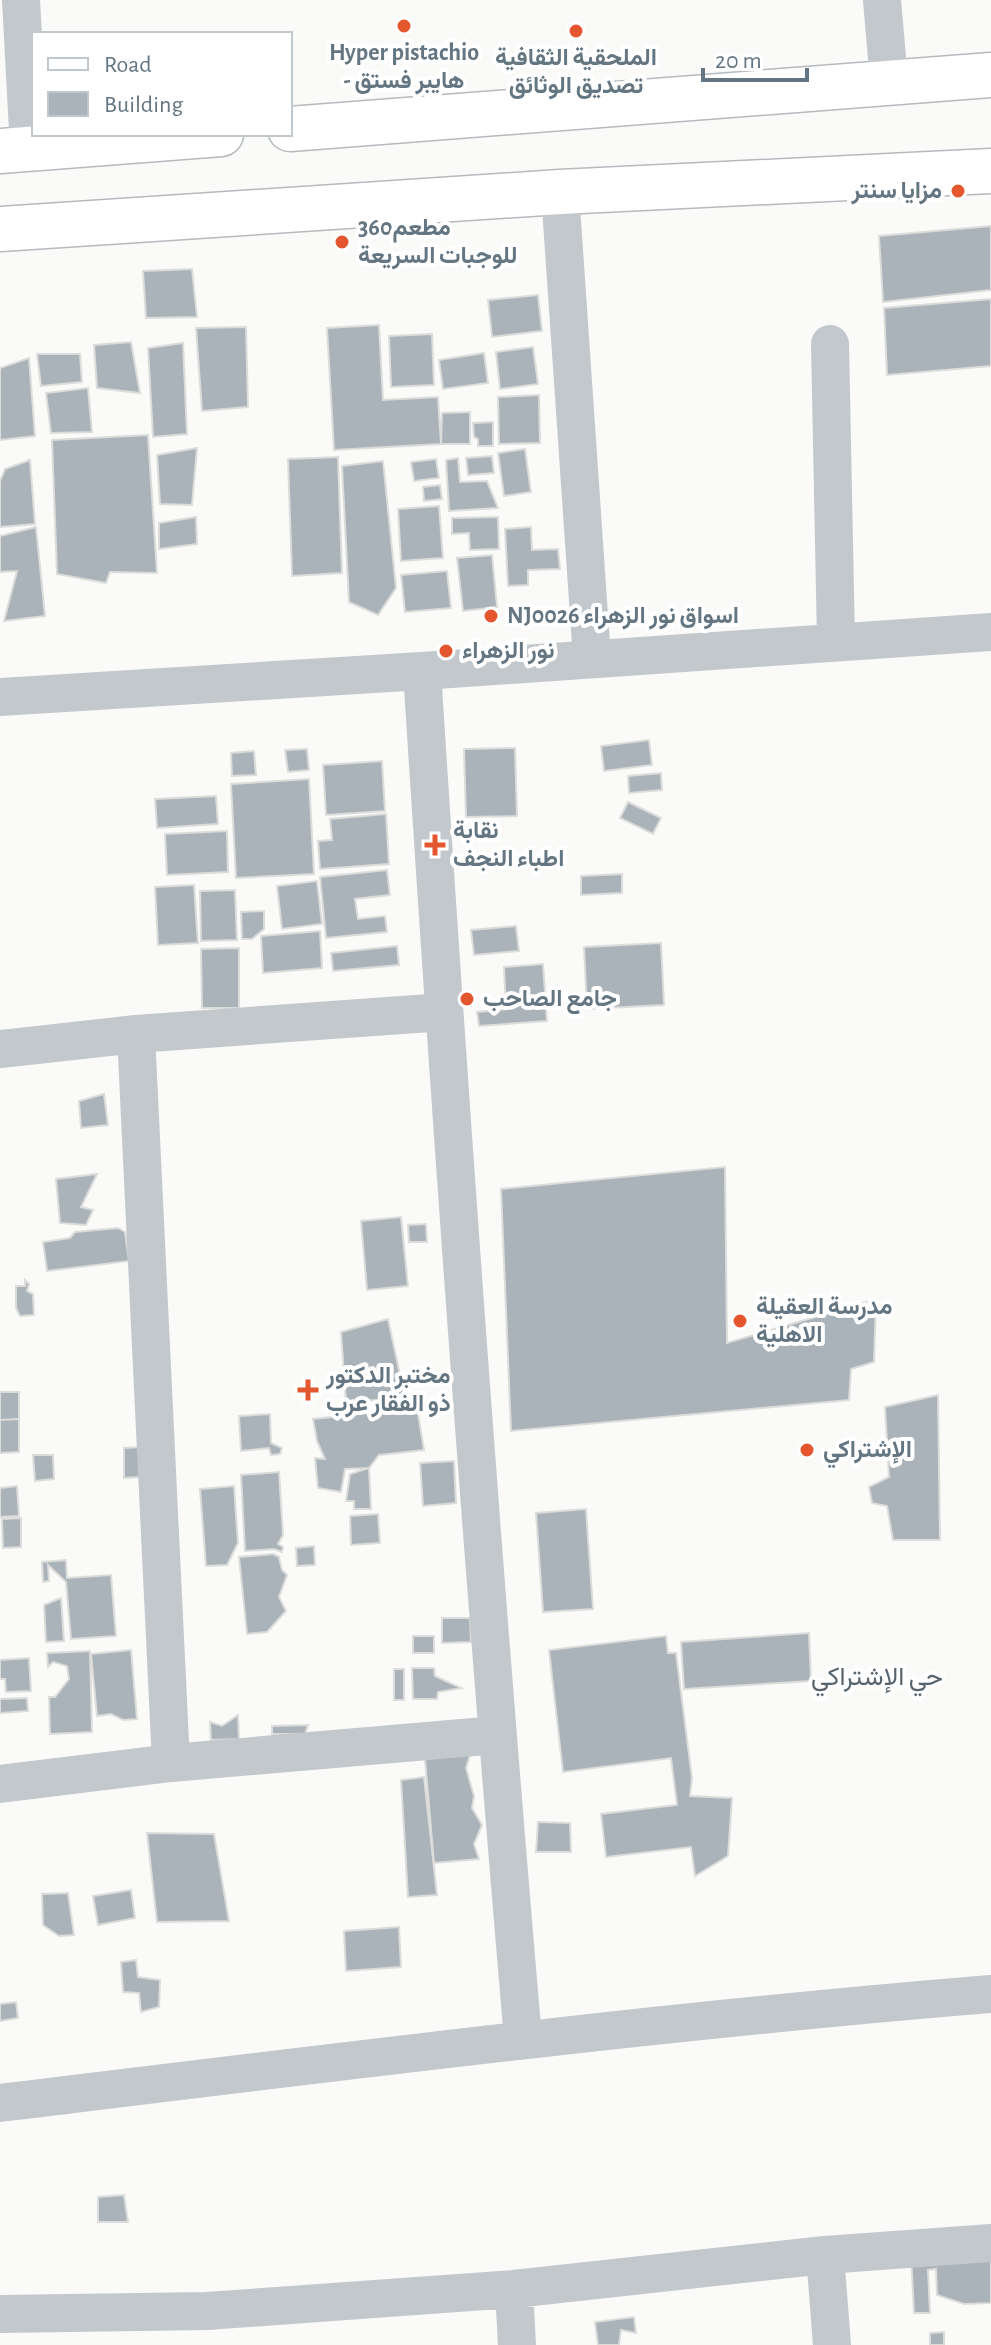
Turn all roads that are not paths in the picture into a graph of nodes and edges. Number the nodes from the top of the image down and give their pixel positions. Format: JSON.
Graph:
{"nodes":[{"id":1,"x":21,"y":0,"type":"edge"},
{"id":2,"x":882,"y":0,"type":"edge"},
{"id":3,"x":991,"y":75,"type":"edge"},
{"id":4,"x":889,"y":81,"type":"junction"},
{"id":5,"x":292,"y":129,"type":"edge"},
{"id":6,"x":195,"y":136,"type":"edge"},
{"id":7,"x":15,"y":150,"type":"edge"},
{"id":8,"x":991,"y":171,"type":"edge"},
{"id":9,"x":560,"y":192,"type":"junction"},
{"id":10,"x":0,"y":229,"type":"edge"},
{"id":11,"x":830,"y":344,"type":"dead end"},
{"id":12,"x":991,"y":632,"type":"edge"},
{"id":13,"x":836,"y":641,"type":"junction"},
{"id":14,"x":592,"y":659,"type":"junction"},
{"id":15,"x":422,"y":671,"type":"junction"},
{"id":16,"x":0,"y":697,"type":"edge"},
{"id":17,"x":444,"y":1012,"type":"junction"},
{"id":18,"x":136,"y":1034,"type":"junction"},
{"id":19,"x":0,"y":1049,"type":"edge"},
{"id":20,"x":497,"y":1735,"type":"junction"},
{"id":21,"x":171,"y":1763,"type":"junction"},
{"id":22,"x":0,"y":1784,"type":"edge"},
{"id":23,"x":991,"y":1994,"type":"edge"},
{"id":24,"x":523,"y":2039,"type":"junction"},
{"id":25,"x":0,"y":2103,"type":"edge"},
{"id":26,"x":991,"y":2243,"type":"edge"},
{"id":27,"x":825,"y":2255,"type":"junction"},
{"id":28,"x":514,"y":2289,"type":"junction"},
{"id":29,"x":0,"y":2314,"type":"edge"},
{"id":30,"x":208,"y":2328,"type":"edge"},
{"id":31,"x":517,"y":2345,"type":"edge"},
{"id":32,"x":832,"y":2345,"type":"edge"}],
"edges":[{"from":1,"to":7,"type":"street"},
{"from":2,"to":4,"type":"street"},
{"from":3,"to":4,"type":"main road"},
{"from":4,"to":5,"type":"main road"},
{"from":6,"to":7,"type":"main road"},
{"from":8,"to":9,"type":"main road"},
{"from":9,"to":10,"type":"main road"},
{"from":9,"to":14,"type":"street"},
{"from":11,"to":13,"type":"street"},
{"from":12,"to":13,"type":"street"},
{"from":13,"to":14,"type":"street"},
{"from":14,"to":15,"type":"street"},
{"from":15,"to":16,"type":"street"},
{"from":15,"to":17,"type":"street"},
{"from":17,"to":18,"type":"street"},
{"from":17,"to":20,"type":"street"},
{"from":18,"to":19,"type":"street"},
{"from":18,"to":21,"type":"street"},
{"from":20,"to":21,"type":"street"},
{"from":20,"to":24,"type":"street"},
{"from":21,"to":22,"type":"street"},
{"from":23,"to":24,"type":"street"},
{"from":24,"to":25,"type":"street"},
{"from":26,"to":27,"type":"street"},
{"from":27,"to":28,"type":"street"},
{"from":27,"to":32,"type":"street"},
{"from":28,"to":30,"type":"street"},
{"from":28,"to":31,"type":"street"},
{"from":29,"to":30,"type":"street"}]}
